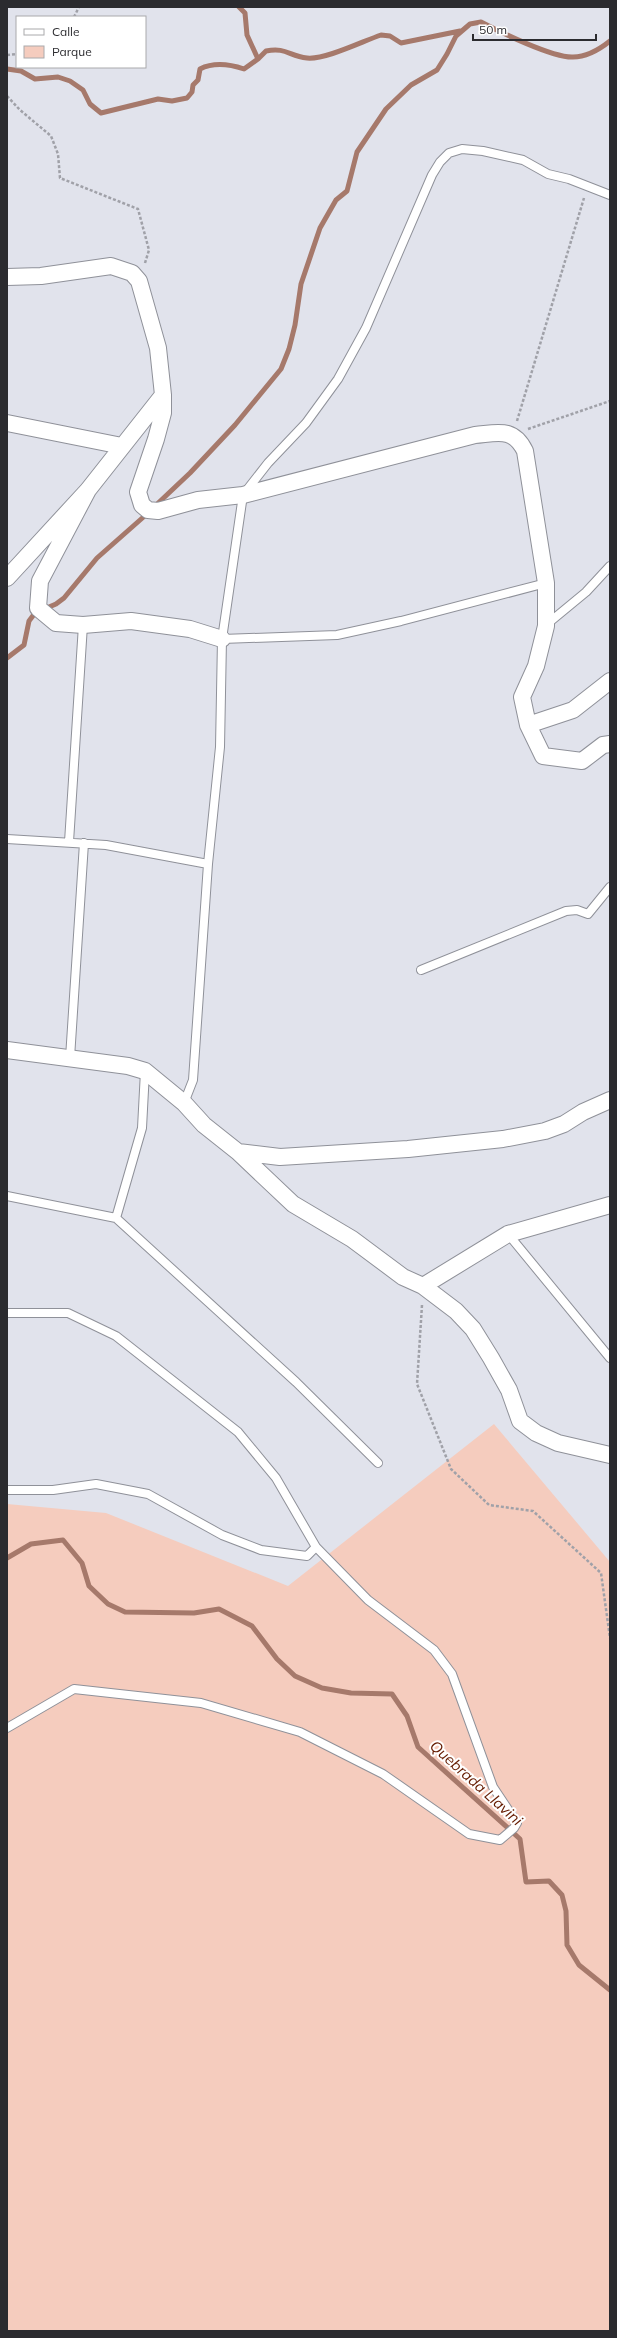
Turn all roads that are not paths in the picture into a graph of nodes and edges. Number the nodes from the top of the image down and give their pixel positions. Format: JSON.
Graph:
{"nodes":[{"id":1,"x":610,"y":195,"type":"edge"},
{"id":2,"x":7,"y":277,"type":"edge"},
{"id":3,"x":163,"y":395,"type":"junction"},
{"id":4,"x":7,"y":423,"type":"edge"},
{"id":5,"x":122,"y":446,"type":"junction"},
{"id":6,"x":88,"y":490,"type":"junction"},
{"id":7,"x":243,"y":495,"type":"junction"},
{"id":8,"x":610,"y":566,"type":"edge"},
{"id":9,"x":8,"y":576,"type":"edge"},
{"id":10,"x":546,"y":583,"type":"junction"},
{"id":11,"x":83,"y":625,"type":"junction"},
{"id":12,"x":546,"y":626,"type":"junction"},
{"id":13,"x":222,"y":639,"type":"junction"},
{"id":14,"x":610,"y":681,"type":"edge"},
{"id":15,"x":528,"y":725,"type":"junction"},
{"id":16,"x":610,"y":744,"type":"edge"},
{"id":17,"x":7,"y":839,"type":"edge"},
{"id":18,"x":69,"y":842,"type":"junction"},
{"id":19,"x":84,"y":843,"type":"junction"},
{"id":20,"x":208,"y":864,"type":"junction"},
{"id":21,"x":610,"y":887,"type":"edge"},
{"id":22,"x":421,"y":970,"type":"dead end"},
{"id":23,"x":7,"y":1050,"type":"edge"},
{"id":24,"x":70,"y":1058,"type":"junction"},
{"id":25,"x":145,"y":1071,"type":"junction"},
{"id":26,"x":610,"y":1100,"type":"edge"},
{"id":27,"x":184,"y":1103,"type":"junction"},
{"id":28,"x":238,"y":1152,"type":"junction"},
{"id":29,"x":7,"y":1196,"type":"edge"},
{"id":30,"x":610,"y":1205,"type":"edge"},
{"id":31,"x":592,"y":1211,"type":"junction"},
{"id":32,"x":610,"y":1213,"type":"edge"},
{"id":33,"x":116,"y":1218,"type":"junction"},
{"id":34,"x":508,"y":1234,"type":"junction"},
{"id":35,"x":423,"y":1286,"type":"junction"},
{"id":36,"x":7,"y":1313,"type":"edge"},
{"id":37,"x":610,"y":1358,"type":"edge"},
{"id":38,"x":610,"y":1455,"type":"edge"},
{"id":39,"x":378,"y":1463,"type":"dead end"},
{"id":40,"x":7,"y":1490,"type":"edge"},
{"id":41,"x":316,"y":1547,"type":"junction"},
{"id":42,"x":7,"y":1728,"type":"edge"}],
"edges":[{"from":1,"to":7,"type":"lane"},
{"from":2,"to":3,"type":"street"},
{"from":3,"to":5,"type":"street"},
{"from":3,"to":7,"type":"street"},
{"from":4,"to":5,"type":"street"},
{"from":5,"to":6,"type":"street"},
{"from":6,"to":9,"type":"street"},
{"from":6,"to":11,"type":"street"},
{"from":7,"to":10,"type":"street"},
{"from":7,"to":13,"type":"lane"},
{"from":8,"to":12,"type":"lane"},
{"from":10,"to":12,"type":"street"},
{"from":10,"to":13,"type":"lane"},
{"from":11,"to":13,"type":"street"},
{"from":11,"to":18,"type":"lane"},
{"from":12,"to":15,"type":"street"},
{"from":13,"to":20,"type":"lane"},
{"from":14,"to":15,"type":"street"},
{"from":15,"to":16,"type":"street"},
{"from":17,"to":18,"type":"lane"},
{"from":18,"to":19,"type":"lane"},
{"from":19,"to":20,"type":"lane"},
{"from":19,"to":24,"type":"lane"},
{"from":20,"to":27,"type":"lane"},
{"from":21,"to":22,"type":"lane"},
{"from":23,"to":24,"type":"street"},
{"from":24,"to":25,"type":"street"},
{"from":25,"to":27,"type":"street"},
{"from":25,"to":33,"type":"lane"},
{"from":26,"to":28,"type":"street"},
{"from":27,"to":28,"type":"street"},
{"from":28,"to":35,"type":"street"},
{"from":29,"to":33,"type":"lane"},
{"from":30,"to":31,"type":"street"},
{"from":31,"to":32,"type":"lane"},
{"from":31,"to":34,"type":"street"},
{"from":33,"to":39,"type":"lane"},
{"from":34,"to":35,"type":"street"},
{"from":34,"to":37,"type":"lane"},
{"from":35,"to":38,"type":"street"},
{"from":36,"to":41,"type":"lane"},
{"from":40,"to":41,"type":"lane"},
{"from":41,"to":42,"type":"lane"}]}
